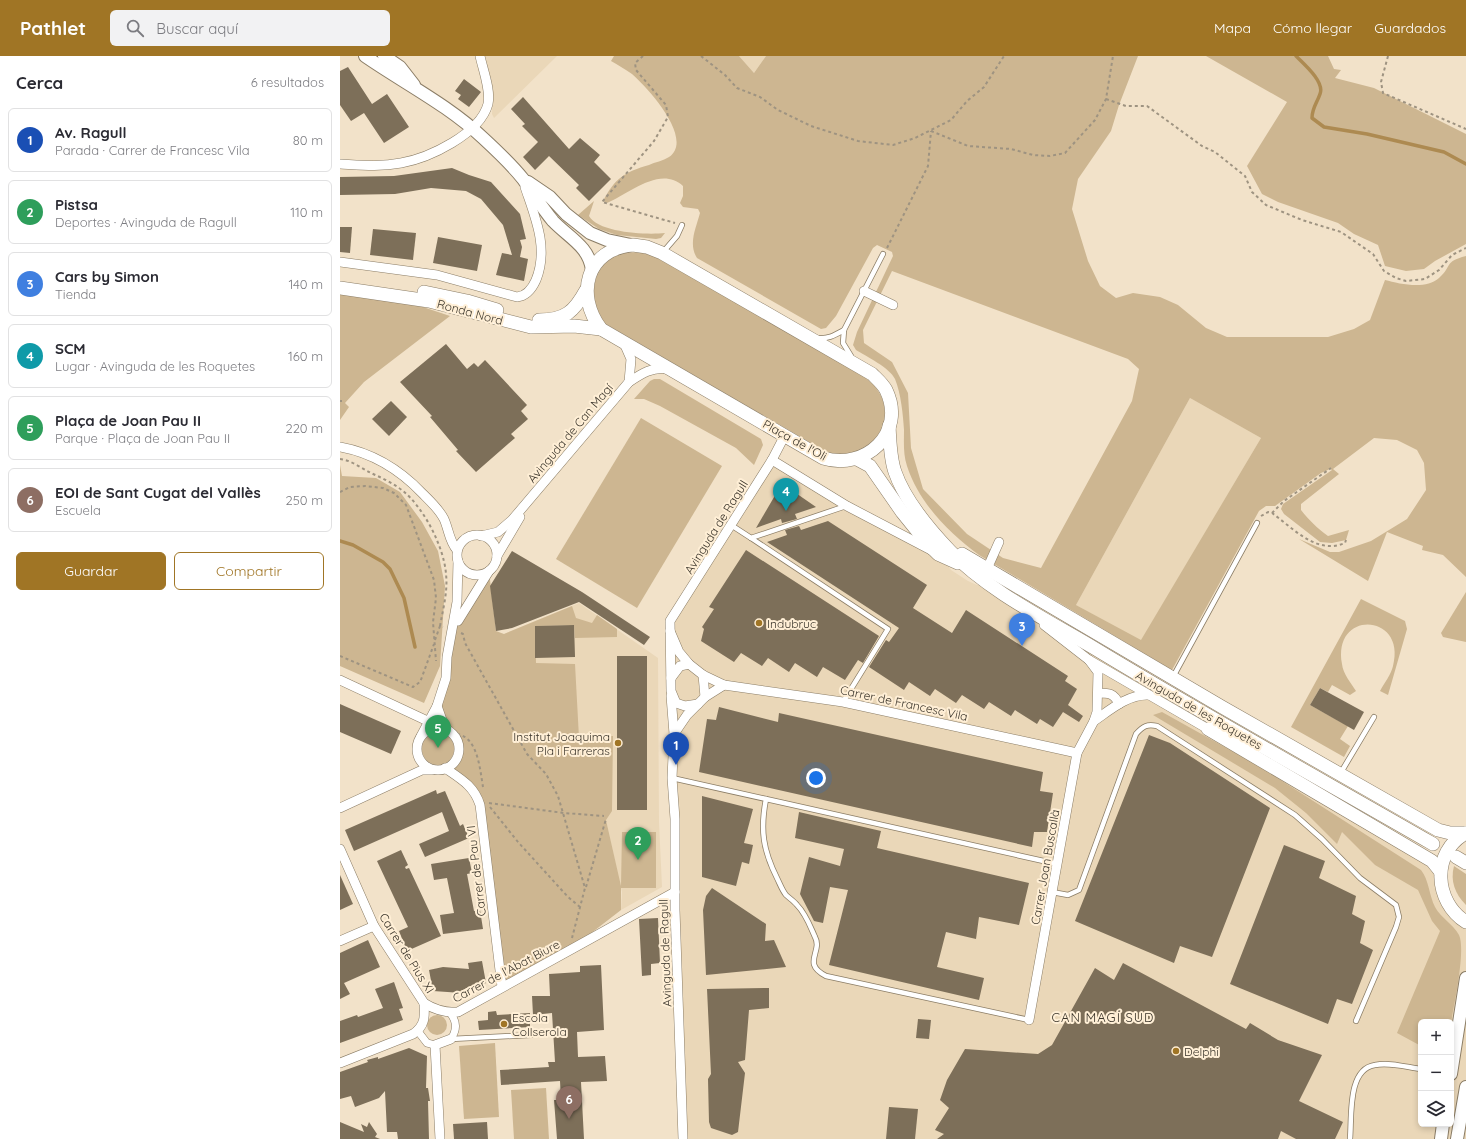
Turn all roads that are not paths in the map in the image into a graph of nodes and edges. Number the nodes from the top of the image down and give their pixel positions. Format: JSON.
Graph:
{"nodes":[{"id":1,"x":365,"y":56,"type":"edge"},
{"id":2,"x":384,"y":56,"type":"edge"},
{"id":3,"x":480,"y":56,"type":"edge"},
{"id":4,"x":416,"y":88,"type":"junction"},
{"id":5,"x":470,"y":128,"type":"junction"},
{"id":6,"x":340,"y":164,"type":"edge"},
{"id":7,"x":522,"y":178,"type":"junction"},
{"id":8,"x":682,"y":225,"type":"road end"},
{"id":9,"x":633,"y":245,"type":"junction"},
{"id":10,"x":662,"y":253,"type":"junction"},
{"id":11,"x":883,"y":254,"type":"road end"},
{"id":12,"x":340,"y":262,"type":"edge"},
{"id":13,"x":592,"y":270,"type":"junction"},
{"id":14,"x":340,"y":279,"type":"edge"},
{"id":15,"x":340,"y":288,"type":"edge"},
{"id":16,"x":586,"y":290,"type":"junction"},
{"id":17,"x":864,"y":291,"type":"junction"},
{"id":18,"x":893,"y":305,"type":"dead end"},
{"id":19,"x":601,"y":329,"type":"junction"},
{"id":20,"x":844,"y":330,"type":"junction"},
{"id":21,"x":807,"y":336,"type":"junction"},
{"id":22,"x":624,"y":343,"type":"junction"},
{"id":23,"x":858,"y":365,"type":"junction"},
{"id":24,"x":670,"y":370,"type":"junction"},
{"id":25,"x":629,"y":382,"type":"junction"},
{"id":26,"x":889,"y":426,"type":"junction"},
{"id":27,"x":785,"y":435,"type":"junction"},
{"id":28,"x":340,"y":447,"type":"edge"},
{"id":29,"x":772,"y":460,"type":"junction"},
{"id":30,"x":857,"y":460,"type":"junction"},
{"id":31,"x":529,"y":500,"type":"junction"},
{"id":32,"x":846,"y":506,"type":"junction"},
{"id":33,"x":1257,"y":522,"type":"road end"},
{"id":34,"x":731,"y":525,"type":"junction"},
{"id":35,"x":935,"y":534,"type":"junction"},
{"id":36,"x":481,"y":536,"type":"junction"},
{"id":37,"x":751,"y":538,"type":"junction"},
{"id":38,"x":999,"y":542,"type":"dead end"},
{"id":39,"x":457,"y":550,"type":"junction"},
{"id":40,"x":938,"y":554,"type":"junction"},
{"id":41,"x":497,"y":556,"type":"junction"},
{"id":42,"x":458,"y":561,"type":"junction"},
{"id":43,"x":968,"y":568,"type":"junction"},
{"id":44,"x":987,"y":569,"type":"junction"},
{"id":45,"x":489,"y":571,"type":"junction"},
{"id":46,"x":1010,"y":597,"type":"junction"},
{"id":47,"x":453,"y":630,"type":"junction"},
{"id":48,"x":670,"y":631,"type":"junction"},
{"id":49,"x":1089,"y":660,"type":"junction"},
{"id":50,"x":689,"y":664,"type":"junction"},
{"id":51,"x":703,"y":675,"type":"junction"},
{"id":52,"x":670,"y":678,"type":"junction"},
{"id":53,"x":1172,"y":678,"type":"junction"},
{"id":54,"x":340,"y":680,"type":"edge"},
{"id":55,"x":724,"y":685,"type":"junction"},
{"id":56,"x":671,"y":691,"type":"junction"},
{"id":57,"x":1098,"y":693,"type":"junction"},
{"id":58,"x":1147,"y":695,"type":"junction"},
{"id":59,"x":705,"y":697,"type":"junction"},
{"id":60,"x":843,"y":702,"type":"junction"},
{"id":61,"x":698,"y":704,"type":"junction"},
{"id":62,"x":1119,"y":704,"type":"junction"},
{"id":63,"x":437,"y":706,"type":"junction"},
{"id":64,"x":417,"y":716,"type":"junction"},
{"id":65,"x":1374,"y":717,"type":"dead end"},
{"id":66,"x":429,"y":721,"type":"junction"},
{"id":67,"x":1094,"y":721,"type":"junction"},
{"id":68,"x":1208,"y":729,"type":"joint"},
{"id":69,"x":448,"y":731,"type":"junction"},
{"id":70,"x":674,"y":734,"type":"junction"},
{"id":71,"x":421,"y":736,"type":"junction"},
{"id":72,"x":1077,"y":753,"type":"junction"},
{"id":73,"x":445,"y":768,"type":"junction"},
{"id":74,"x":434,"y":770,"type":"junction"},
{"id":75,"x":1340,"y":774,"type":"junction"},
{"id":76,"x":672,"y":778,"type":"junction"},
{"id":77,"x":766,"y":799,"type":"junction"},
{"id":78,"x":340,"y":808,"type":"edge"},
{"id":79,"x":1466,"y":833,"type":"edge"},
{"id":80,"x":1433,"y":844,"type":"dead end"},
{"id":81,"x":340,"y":849,"type":"edge"},
{"id":82,"x":1058,"y":864,"type":"junction"},
{"id":83,"x":1440,"y":871,"type":"junction"},
{"id":84,"x":675,"y":892,"type":"junction"},
{"id":85,"x":1052,"y":892,"type":"junction"},
{"id":86,"x":1464,"y":923,"type":"edge"},
{"id":87,"x":374,"y":926,"type":"junction"},
{"id":88,"x":340,"y":941,"type":"edge"},
{"id":89,"x":1466,"y":978,"type":"edge"},
{"id":90,"x":502,"y":987,"type":"junction"},
{"id":91,"x":424,"y":1003,"type":"junction"},
{"id":92,"x":450,"y":1013,"type":"junction"},
{"id":93,"x":1029,"y":1020,"type":"joint"},
{"id":94,"x":1356,"y":1021,"type":"dead end"},
{"id":95,"x":418,"y":1030,"type":"junction"},
{"id":96,"x":532,"y":1036,"type":"dead end"},
{"id":97,"x":451,"y":1039,"type":"junction"},
{"id":98,"x":435,"y":1045,"type":"junction"},
{"id":99,"x":1454,"y":1055,"type":"edge"},
{"id":100,"x":340,"y":1063,"type":"edge"},
{"id":101,"x":1418,"y":1069,"type":"edge"},
{"id":102,"x":1466,"y":1087,"type":"edge"},
{"id":103,"x":1443,"y":1127,"type":"edge"},
{"id":104,"x":440,"y":1139,"type":"edge"},
{"id":105,"x":683,"y":1139,"type":"edge"},
{"id":106,"x":1350,"y":1139,"type":"edge"},
{"id":107,"x":1441,"y":1139,"type":"edge"},
{"id":108,"x":1457,"y":1139,"type":"edge"}],
"edges":[{"from":1,"to":4,"type":"street"},
{"from":2,"to":4,"type":"street"},
{"from":3,"to":5,"type":"street"},
{"from":4,"to":5,"type":"street"},
{"from":5,"to":6,"type":"street"},
{"from":5,"to":7,"type":"street"},
{"from":7,"to":9,"type":"street"},
{"from":7,"to":12,"type":"street"},
{"from":7,"to":13,"type":"street"},
{"from":8,"to":10,"type":"lane"},
{"from":9,"to":10,"type":"main road","name":"Plaça de l'Oli"},
{"from":9,"to":13,"type":"main road","name":"Plaça de l'Oli"},
{"from":10,"to":21,"type":"main road","name":"Plaça de l'Oli"},
{"from":11,"to":17,"type":"lane"},
{"from":13,"to":16,"type":"main road","name":"Plaça de l'Oli"},
{"from":14,"to":16,"type":"main road","name":"Ronda Nord"},
{"from":15,"to":19,"type":"main road","name":"Ronda Nord"},
{"from":16,"to":19,"type":"main road","name":"Plaça de l'Oli"},
{"from":17,"to":18,"type":"street"},
{"from":17,"to":20,"type":"lane"},
{"from":19,"to":22,"type":"main road","name":"Plaça de l'Oli"},
{"from":20,"to":21,"type":"lane"},
{"from":20,"to":23,"type":"lane"},
{"from":21,"to":23,"type":"main road","name":"Plaça de l'Oli"},
{"from":22,"to":24,"type":"main road","name":"Plaça de l'Oli"},
{"from":22,"to":25,"type":"street","name":"Avinguda de Can Magí"},
{"from":23,"to":26,"type":"main road","name":"Plaça de l'Oli"},
{"from":24,"to":25,"type":"street","name":"Avinguda de Can Magí"},
{"from":24,"to":27,"type":"main road","name":"Plaça de l'Oli"},
{"from":25,"to":31,"type":"street","name":"Avinguda de Can Magí"},
{"from":26,"to":30,"type":"main road","name":"Plaça de l'Oli"},
{"from":26,"to":35,"type":"main road","name":"Avinguda de les Roquetes"},
{"from":27,"to":29,"type":"street","name":"Avinguda de Ragull"},
{"from":27,"to":30,"type":"main road","name":"Plaça de l'Oli"},
{"from":28,"to":39,"type":"street"},
{"from":29,"to":32,"type":"street","name":"Avinguda de les Roquetes"},
{"from":29,"to":34,"type":"street","name":"Avinguda de Ragull"},
{"from":30,"to":40,"type":"main road","name":"Avinguda de les Roquetes"},
{"from":31,"to":36,"type":"street","name":"Avinguda de Can Magí"},
{"from":31,"to":41,"type":"street","name":"Avinguda de Can Magí"},
{"from":32,"to":37,"type":"lane"},
{"from":32,"to":40,"type":"street","name":"Avinguda de les Roquetes"},
{"from":33,"to":53,"type":"lane"},
{"from":34,"to":37,"type":"lane"},
{"from":34,"to":48,"type":"street","name":"Avinguda de Ragull"},
{"from":35,"to":43,"type":"main road","name":"Avinguda de les Roquetes"},
{"from":35,"to":44,"type":"main road"},
{"from":36,"to":39,"type":"street"},
{"from":36,"to":41,"type":"street"},
{"from":37,"to":60,"type":"lane"},
{"from":38,"to":44,"type":"street"},
{"from":39,"to":42,"type":"street"},
{"from":40,"to":43,"type":"main road","name":"Avinguda de les Roquetes"},
{"from":41,"to":45,"type":"street"},
{"from":42,"to":45,"type":"street"},
{"from":42,"to":47,"type":"street"},
{"from":43,"to":46,"type":"main road","name":"Avinguda de les Roquetes"},
{"from":44,"to":53,"type":"main road"},
{"from":45,"to":47,"type":"street"},
{"from":46,"to":49,"type":"street"},
{"from":46,"to":80,"type":"main road","name":"Avinguda de les Roquetes"},
{"from":47,"to":63,"type":"street"},
{"from":48,"to":50,"type":"street"},
{"from":48,"to":52,"type":"street"},
{"from":49,"to":57,"type":"street","name":"Carrer Joan Buscallà"},
{"from":49,"to":58,"type":"street"},
{"from":50,"to":51,"type":"street"},
{"from":50,"to":52,"type":"street"},
{"from":51,"to":55,"type":"street","name":"Carrer de Francesc Vila"},
{"from":51,"to":59,"type":"street"},
{"from":52,"to":56,"type":"street"},
{"from":53,"to":75,"type":"main road"},
{"from":54,"to":64,"type":"street"},
{"from":55,"to":59,"type":"street"},
{"from":55,"to":60,"type":"street","name":"Carrer de Francesc Vila"},
{"from":56,"to":61,"type":"street"},
{"from":56,"to":70,"type":"street"},
{"from":57,"to":62,"type":"street"},
{"from":57,"to":67,"type":"street","name":"Carrer Joan Buscallà"},
{"from":58,"to":62,"type":"street","name":"Carrer Joan Buscallà"},
{"from":58,"to":68,"type":"street"},
{"from":59,"to":61,"type":"street"},
{"from":60,"to":72,"type":"street","name":"Carrer de Francesc Vila"},
{"from":61,"to":70,"type":"street"},
{"from":62,"to":67,"type":"street","name":"Carrer Joan Buscallà"},
{"from":63,"to":64,"type":"street"},
{"from":63,"to":66,"type":"street"},
{"from":63,"to":69,"type":"street"},
{"from":64,"to":66,"type":"street"},
{"from":65,"to":75,"type":"lane"},
{"from":66,"to":69,"type":"street"},
{"from":66,"to":71,"type":"street"},
{"from":67,"to":72,"type":"street","name":"Carrer Joan Buscallà"},
{"from":68,"to":83,"type":"main road"},
{"from":69,"to":71,"type":"street"},
{"from":69,"to":73,"type":"street"},
{"from":70,"to":76,"type":"street","name":"Avinguda de Ragull"},
{"from":71,"to":74,"type":"street"},
{"from":72,"to":82,"type":"street","name":"Carrer Joan Buscallà"},
{"from":73,"to":74,"type":"street"},
{"from":73,"to":90,"type":"street","name":"Carrer de Pau VI"},
{"from":74,"to":78,"type":"street"},
{"from":75,"to":79,"type":"main road"},
{"from":76,"to":77,"type":"lane"},
{"from":76,"to":84,"type":"street","name":"Avinguda de Ragull"},
{"from":77,"to":82,"type":"lane"},
{"from":77,"to":93,"type":"lane"},
{"from":79,"to":83,"type":"main road"},
{"from":81,"to":87,"type":"street","name":"Carrer de Pius XI"},
{"from":82,"to":85,"type":"street","name":"Carrer Joan Buscallà"},
{"from":83,"to":86,"type":"main road"},
{"from":84,"to":90,"type":"street","name":"Carrer de l'Abat Biure"},
{"from":84,"to":105,"type":"street","name":"Avinguda de Ragull"},
{"from":85,"to":93,"type":"street","name":"Carrer Joan Buscallà"},
{"from":85,"to":94,"type":"lane"},
{"from":87,"to":88,"type":"street"},
{"from":87,"to":91,"type":"street","name":"Carrer de Pius XI"},
{"from":89,"to":99,"type":"street"},
{"from":90,"to":92,"type":"street","name":"Carrer de l'Abat Biure"},
{"from":91,"to":92,"type":"street","name":"Carrer de l'Abat Biure"},
{"from":91,"to":95,"type":"street"},
{"from":92,"to":97,"type":"street"},
{"from":95,"to":98,"type":"street"},
{"from":95,"to":100,"type":"street"},
{"from":96,"to":97,"type":"lane"},
{"from":97,"to":98,"type":"street"},
{"from":98,"to":104,"type":"street"},
{"from":101,"to":106,"type":"lane"},
{"from":102,"to":108,"type":"street"},
{"from":103,"to":107,"type":"street"}]}
